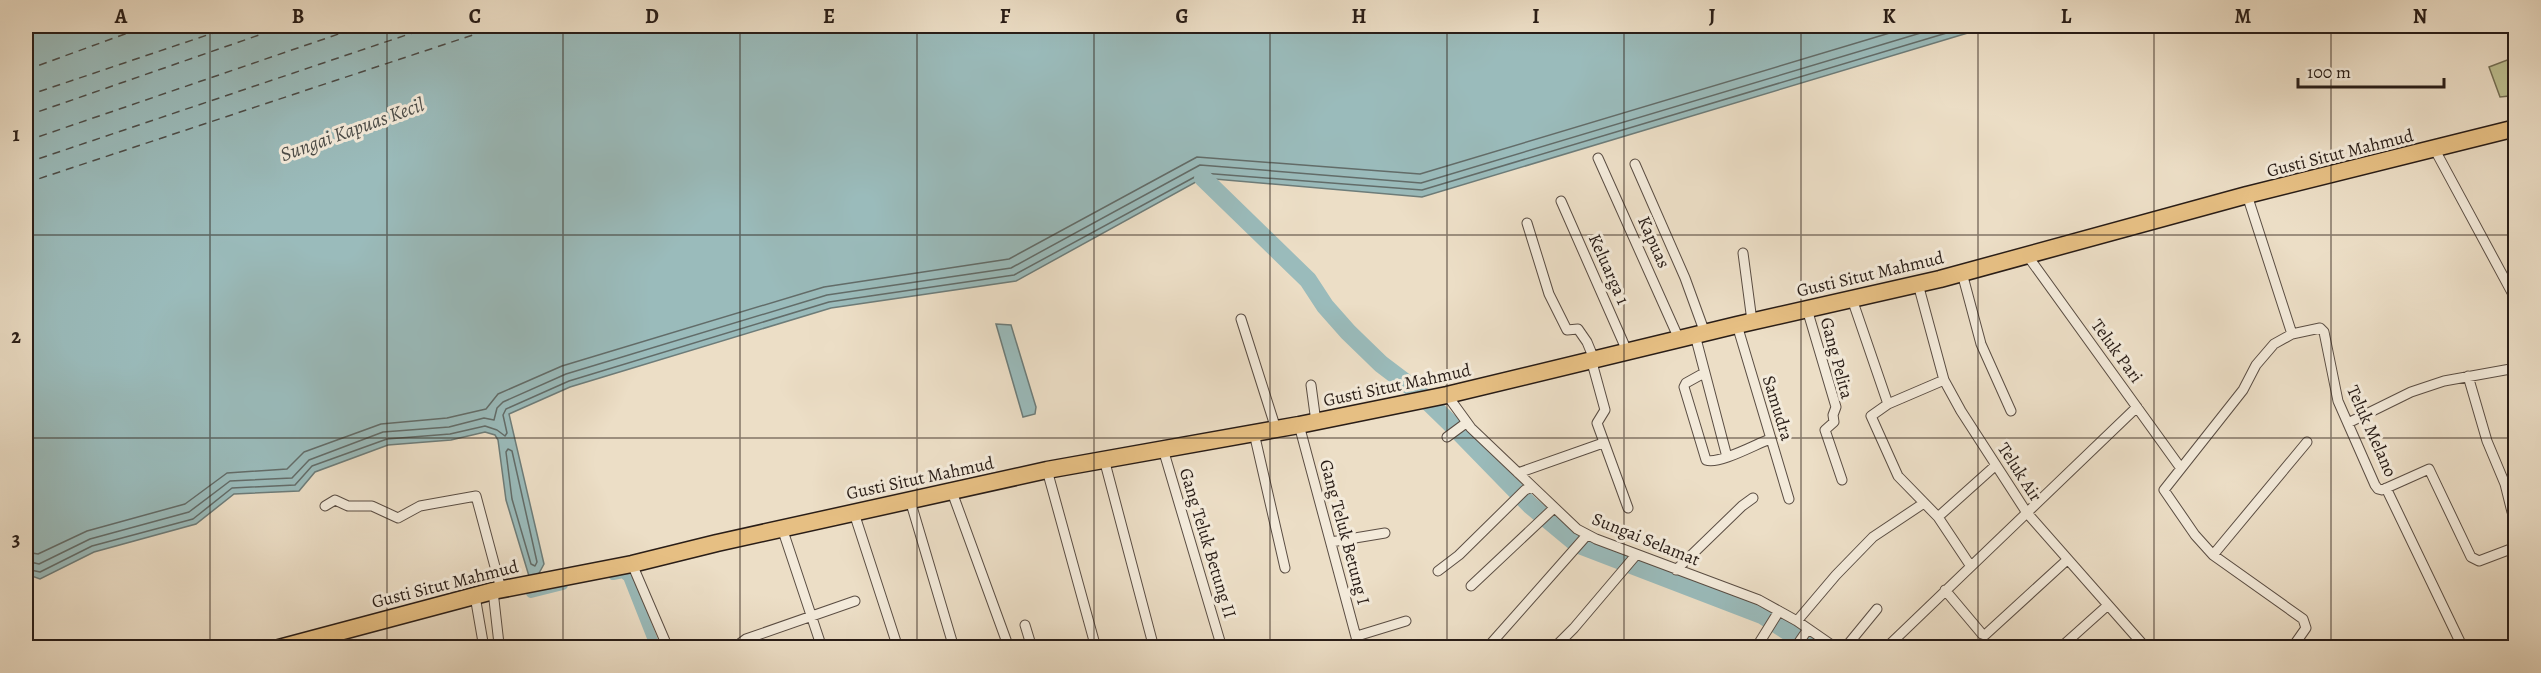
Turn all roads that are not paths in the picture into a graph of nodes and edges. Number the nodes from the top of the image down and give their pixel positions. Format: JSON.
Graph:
{"nodes":[{"id":1,"x":2516,"y":128,"type":"edge"},
{"id":2,"x":2435,"y":150,"type":"junction"},
{"id":3,"x":1598,"y":158,"type":"dead end"},
{"id":4,"x":1635,"y":164,"type":"dead end"},
{"id":5,"x":2247,"y":195,"type":"junction"},
{"id":6,"x":1561,"y":201,"type":"dead end"},
{"id":7,"x":1527,"y":223,"type":"dead end"},
{"id":8,"x":1743,"y":253,"type":"dead end"},
{"id":9,"x":2027,"y":255,"type":"junction"},
{"id":10,"x":1962,"y":273,"type":"junction"},
{"id":11,"x":1917,"y":284,"type":"junction"},
{"id":12,"x":1852,"y":299,"type":"junction"},
{"id":13,"x":2516,"y":300,"type":"edge"},
{"id":14,"x":1807,"y":309,"type":"junction"},
{"id":15,"x":1241,"y":319,"type":"dead end"},
{"id":16,"x":1744,"y":323,"type":"junction"},
{"id":17,"x":2292,"y":334,"type":"junction"},
{"id":18,"x":1693,"y":335,"type":"junction"},
{"id":19,"x":1627,"y":351,"type":"junction"},
{"id":20,"x":1592,"y":359,"type":"junction"},
{"id":21,"x":2516,"y":368,"type":"edge"},
{"id":22,"x":1704,"y":373,"type":"junction"},
{"id":23,"x":2468,"y":376,"type":"junction"},
{"id":24,"x":1944,"y":380,"type":"junction"},
{"id":25,"x":1311,"y":385,"type":"dead end"},
{"id":26,"x":1443,"y":396,"type":"junction"},
{"id":27,"x":1888,"y":404,"type":"junction"},
{"id":28,"x":2137,"y":407,"type":"junction"},
{"id":29,"x":2011,"y":411,"type":"dead end"},
{"id":30,"x":1307,"y":423,"type":"junction"},
{"id":31,"x":2348,"y":423,"type":"junction"},
{"id":32,"x":1276,"y":429,"type":"junction"},
{"id":33,"x":1254,"y":433,"type":"junction"},
{"id":34,"x":1770,"y":439,"type":"junction"},
{"id":35,"x":2307,"y":442,"type":"dead end"},
{"id":36,"x":1603,"y":443,"type":"junction"},
{"id":37,"x":1163,"y":448,"type":"junction"},
{"id":38,"x":1727,"y":456,"type":"junction"},
{"id":39,"x":1104,"y":459,"type":"junction"},
{"id":40,"x":1996,"y":465,"type":"junction"},
{"id":41,"x":2180,"y":467,"type":"junction"},
{"id":42,"x":1047,"y":470,"type":"junction"},
{"id":43,"x":1518,"y":473,"type":"junction"},
{"id":44,"x":1842,"y":480,"type":"dead end"},
{"id":45,"x":2386,"y":488,"type":"junction"},
{"id":46,"x":1528,"y":489,"type":"junction"},
{"id":47,"x":952,"y":492,"type":"junction"},
{"id":48,"x":1754,"y":498,"type":"dead end"},
{"id":49,"x":1789,"y":499,"type":"dead end"},
{"id":50,"x":910,"y":500,"type":"junction"},
{"id":51,"x":1924,"y":503,"type":"junction"},
{"id":52,"x":325,"y":506,"type":"dead end"},
{"id":53,"x":1628,"y":508,"type":"dead end"},
{"id":54,"x":1551,"y":510,"type":"junction"},
{"id":55,"x":2512,"y":512,"type":"dead end"},
{"id":56,"x":854,"y":513,"type":"junction"},
{"id":57,"x":2027,"y":513,"type":"junction"},
{"id":58,"x":1938,"y":517,"type":"junction"},
{"id":59,"x":783,"y":528,"type":"junction"},
{"id":60,"x":1385,"y":532,"type":"dead end"},
{"id":61,"x":1585,"y":538,"type":"junction"},
{"id":62,"x":1331,"y":542,"type":"junction"},
{"id":63,"x":2516,"y":547,"type":"edge"},
{"id":64,"x":2213,"y":555,"type":"junction"},
{"id":65,"x":1634,"y":557,"type":"junction"},
{"id":66,"x":2067,"y":560,"type":"junction"},
{"id":67,"x":632,"y":564,"type":"junction"},
{"id":68,"x":1971,"y":565,"type":"junction"},
{"id":69,"x":1285,"y":568,"type":"dead end"},
{"id":70,"x":1676,"y":570,"type":"junction"},
{"id":71,"x":1438,"y":571,"type":"dead end"},
{"id":72,"x":1471,"y":586,"type":"dead end"},
{"id":73,"x":503,"y":589,"type":"junction"},
{"id":74,"x":1945,"y":590,"type":"junction"},
{"id":75,"x":475,"y":596,"type":"junction"},
{"id":76,"x":855,"y":601,"type":"dead end"},
{"id":77,"x":2108,"y":604,"type":"junction"},
{"id":78,"x":1877,"y":609,"type":"dead end"},
{"id":79,"x":1777,"y":614,"type":"junction"},
{"id":80,"x":810,"y":615,"type":"junction"},
{"id":81,"x":1406,"y":621,"type":"dead end"},
{"id":82,"x":1797,"y":621,"type":"junction"},
{"id":83,"x":1025,"y":625,"type":"dead end"},
{"id":84,"x":1806,"y":632,"type":"junction"},
{"id":85,"x":1356,"y":636,"type":"junction"},
{"id":86,"x":1796,"y":646,"type":"edge"},
{"id":87,"x":283,"y":647,"type":"edge"},
{"id":88,"x":2145,"y":647,"type":"edge"},
{"id":89,"x":484,"y":648,"type":"edge"},
{"id":90,"x":504,"y":648,"type":"edge"},
{"id":91,"x":668,"y":648,"type":"edge"},
{"id":92,"x":734,"y":648,"type":"edge"},
{"id":93,"x":822,"y":648,"type":"edge"},
{"id":94,"x":898,"y":648,"type":"edge"},
{"id":95,"x":954,"y":648,"type":"edge"},
{"id":96,"x":1009,"y":648,"type":"edge"},
{"id":97,"x":1032,"y":648,"type":"edge"},
{"id":98,"x":1096,"y":648,"type":"edge"},
{"id":99,"x":1154,"y":648,"type":"edge"},
{"id":100,"x":1222,"y":648,"type":"edge"},
{"id":101,"x":1359,"y":648,"type":"edge"},
{"id":102,"x":1486,"y":648,"type":"edge"},
{"id":103,"x":1554,"y":648,"type":"edge"},
{"id":104,"x":1756,"y":648,"type":"edge"},
{"id":105,"x":1836,"y":648,"type":"edge"},
{"id":106,"x":1845,"y":648,"type":"edge"},
{"id":107,"x":1887,"y":648,"type":"edge"},
{"id":108,"x":2060,"y":648,"type":"edge"},
{"id":109,"x":2292,"y":648,"type":"edge"},
{"id":110,"x":2463,"y":648,"type":"edge"}],
"edges":[{"from":1,"to":2,"type":"highway","name":"Gusti Situt Mahmud"},
{"from":2,"to":5,"type":"highway","name":"Gusti Situt Mahmud"},
{"from":2,"to":13,"type":"street"},
{"from":3,"to":18,"type":"street","name":"Kapuas"},
{"from":4,"to":18,"type":"street"},
{"from":5,"to":9,"type":"highway","name":"Gusti Situt Mahmud"},
{"from":5,"to":17,"type":"street"},
{"from":6,"to":19,"type":"street","name":"Keluarga 1"},
{"from":7,"to":20,"type":"street"},
{"from":8,"to":16,"type":"street","name":"Samudra"},
{"from":9,"to":10,"type":"highway","name":"Gusti Situt Mahmud"},
{"from":9,"to":28,"type":"street","name":"Teluk Pari"},
{"from":10,"to":11,"type":"highway","name":"Gusti Situt Mahmud"},
{"from":10,"to":29,"type":"street"},
{"from":11,"to":12,"type":"highway","name":"Gusti Situt Mahmud"},
{"from":11,"to":24,"type":"street","name":"Teluk Air"},
{"from":12,"to":14,"type":"highway","name":"Gusti Situt Mahmud"},
{"from":12,"to":27,"type":"street"},
{"from":14,"to":16,"type":"highway","name":"Gusti Situt Mahmud"},
{"from":14,"to":44,"type":"street","name":"Gang Pelita"},
{"from":15,"to":32,"type":"street"},
{"from":16,"to":18,"type":"highway","name":"Gusti Situt Mahmud"},
{"from":16,"to":34,"type":"street","name":"Samudra"},
{"from":17,"to":31,"type":"street","name":"Teluk Melano"},
{"from":17,"to":41,"type":"street"},
{"from":18,"to":19,"type":"highway","name":"Gusti Situt Mahmud"},
{"from":18,"to":22,"type":"street"},
{"from":19,"to":20,"type":"highway","name":"Gusti Situt Mahmud"},
{"from":20,"to":26,"type":"highway","name":"Gusti Situt Mahmud"},
{"from":20,"to":36,"type":"street"},
{"from":21,"to":23,"type":"street"},
{"from":22,"to":38,"type":"street"},
{"from":22,"to":38,"type":"street"},
{"from":23,"to":31,"type":"street"},
{"from":23,"to":55,"type":"street"},
{"from":24,"to":27,"type":"street"},
{"from":24,"to":40,"type":"street","name":"Teluk Air"},
{"from":25,"to":30,"type":"street","name":"Gang Teluk Betung I"},
{"from":26,"to":30,"type":"highway","name":"Gusti Situt Mahmud"},
{"from":26,"to":43,"type":"street","name":"Sungai Selamat"},
{"from":27,"to":51,"type":"street"},
{"from":28,"to":41,"type":"street","name":"Teluk Pari"},
{"from":28,"to":57,"type":"street"},
{"from":30,"to":32,"type":"highway","name":"Gusti Situt Mahmud"},
{"from":30,"to":62,"type":"street","name":"Gang Teluk Betung I"},
{"from":31,"to":45,"type":"street","name":"Teluk Melano"},
{"from":32,"to":33,"type":"highway","name":"Gusti Situt Mahmud"},
{"from":33,"to":37,"type":"highway","name":"Gusti Situt Mahmud"},
{"from":33,"to":69,"type":"street"},
{"from":34,"to":38,"type":"street"},
{"from":34,"to":49,"type":"street","name":"Samudra"},
{"from":35,"to":64,"type":"street"},
{"from":36,"to":43,"type":"street"},
{"from":36,"to":53,"type":"street"},
{"from":37,"to":39,"type":"highway","name":"Gusti Situt Mahmud"},
{"from":37,"to":100,"type":"street","name":"Gang Teluk Betung II"},
{"from":39,"to":42,"type":"highway","name":"Gusti Situt Mahmud"},
{"from":39,"to":99,"type":"street"},
{"from":40,"to":57,"type":"street","name":"Teluk Air"},
{"from":40,"to":58,"type":"street"},
{"from":41,"to":64,"type":"street"},
{"from":42,"to":47,"type":"highway","name":"Gusti Situt Mahmud"},
{"from":42,"to":98,"type":"street"},
{"from":43,"to":46,"type":"street","name":"Sungai Selamat"},
{"from":45,"to":63,"type":"street","name":"Teluk Melano"},
{"from":45,"to":110,"type":"street"},
{"from":46,"to":54,"type":"street","name":"Sungai Selamat"},
{"from":46,"to":71,"type":"street"},
{"from":47,"to":50,"type":"highway","name":"Gusti Situt Mahmud"},
{"from":47,"to":96,"type":"street"},
{"from":48,"to":70,"type":"street"},
{"from":50,"to":56,"type":"highway","name":"Gusti Situt Mahmud"},
{"from":50,"to":95,"type":"street"},
{"from":51,"to":58,"type":"street"},
{"from":51,"to":82,"type":"street"},
{"from":52,"to":73,"type":"street"},
{"from":54,"to":61,"type":"street","name":"Sungai Selamat"},
{"from":54,"to":72,"type":"street"},
{"from":56,"to":59,"type":"highway","name":"Gusti Situt Mahmud"},
{"from":56,"to":94,"type":"street"},
{"from":57,"to":66,"type":"street","name":"Teluk Air"},
{"from":57,"to":68,"type":"street"},
{"from":58,"to":68,"type":"street"},
{"from":59,"to":67,"type":"highway","name":"Gusti Situt Mahmud"},
{"from":59,"to":80,"type":"street"},
{"from":60,"to":62,"type":"street"},
{"from":61,"to":65,"type":"street","name":"Sungai Selamat"},
{"from":61,"to":102,"type":"street"},
{"from":62,"to":85,"type":"street","name":"Gang Teluk Betung I"},
{"from":64,"to":109,"type":"street"},
{"from":65,"to":70,"type":"street","name":"Sungai Selamat"},
{"from":65,"to":103,"type":"street"},
{"from":66,"to":74,"type":"street"},
{"from":66,"to":77,"type":"street","name":"Teluk Air"},
{"from":67,"to":73,"type":"highway","name":"Gusti Situt Mahmud"},
{"from":67,"to":91,"type":"street"},
{"from":68,"to":74,"type":"street"},
{"from":70,"to":79,"type":"street","name":"Sungai Selamat"},
{"from":73,"to":75,"type":"highway","name":"Gusti Situt Mahmud"},
{"from":73,"to":90,"type":"street"},
{"from":74,"to":107,"type":"street"},
{"from":75,"to":87,"type":"highway","name":"Gusti Situt Mahmud"},
{"from":75,"to":89,"type":"street"},
{"from":76,"to":80,"type":"street"},
{"from":77,"to":88,"type":"street","name":"Teluk Air"},
{"from":77,"to":108,"type":"street"},
{"from":78,"to":106,"type":"street"},
{"from":79,"to":82,"type":"street","name":"Sungai Selamat"},
{"from":79,"to":104,"type":"street"},
{"from":80,"to":92,"type":"street"},
{"from":80,"to":93,"type":"street"},
{"from":81,"to":85,"type":"street"},
{"from":82,"to":84,"type":"street","name":"Sungai Selamat"},
{"from":83,"to":97,"type":"street"},
{"from":84,"to":86,"type":"street"},
{"from":84,"to":105,"type":"street","name":"Sungai Selamat"},
{"from":85,"to":101,"type":"street","name":"Gang Teluk Betung I"}]}
